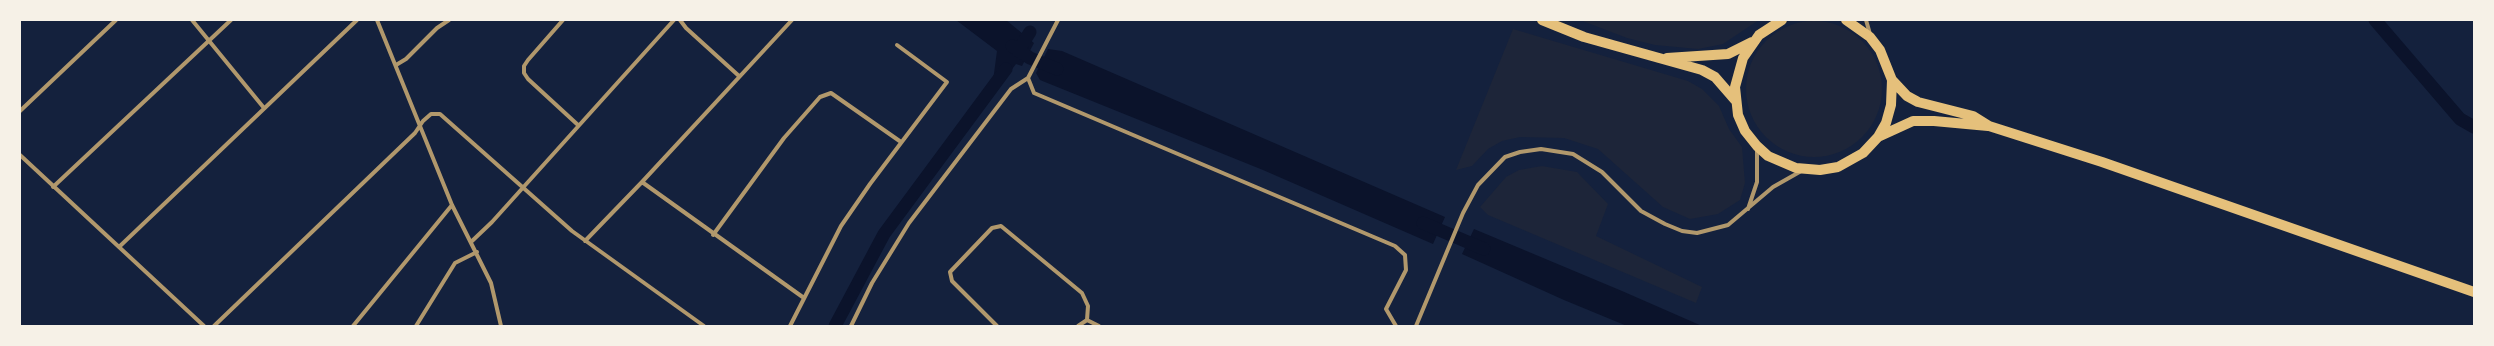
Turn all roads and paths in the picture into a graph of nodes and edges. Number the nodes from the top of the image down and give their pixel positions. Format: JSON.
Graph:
{"nodes":[{"id":1,"x":116,"y":20,"type":"edge"},
{"id":2,"x":192,"y":20,"type":"edge"},
{"id":3,"x":231,"y":20,"type":"edge"},
{"id":4,"x":357,"y":20,"type":"edge"},
{"id":5,"x":377,"y":20,"type":"edge"},
{"id":6,"x":449,"y":20,"type":"edge"},
{"id":7,"x":563,"y":20,"type":"edge"},
{"id":8,"x":674,"y":20,"type":"edge"},
{"id":9,"x":680,"y":20,"type":"edge"},
{"id":10,"x":792,"y":20,"type":"edge"},
{"id":11,"x":1058,"y":20,"type":"edge"},
{"id":12,"x":1542,"y":20,"type":"edge"},
{"id":13,"x":1782,"y":20,"type":"edge"},
{"id":14,"x":1846,"y":20,"type":"edge"},
{"id":15,"x":1866,"y":20,"type":"edge"},
{"id":16,"x":1870,"y":37,"type":"junction"},
{"id":17,"x":209,"y":41,"type":"junction"},
{"id":18,"x":1753,"y":41,"type":"junction"},
{"id":19,"x":897,"y":45,"type":"dead end"},
{"id":20,"x":1663,"y":58,"type":"junction"},
{"id":21,"x":396,"y":65,"type":"junction"},
{"id":22,"x":739,"y":76,"type":"junction"},
{"id":23,"x":1028,"y":78,"type":"junction"},
{"id":24,"x":1892,"y":80,"type":"junction"},
{"id":25,"x":1735,"y":100,"type":"junction"},
{"id":26,"x":264,"y":108,"type":"junction"},
{"id":27,"x":20,"y":110,"type":"edge"},
{"id":28,"x":419,"y":125,"type":"junction"},
{"id":29,"x":578,"y":125,"type":"junction"},
{"id":30,"x":1989,"y":126,"type":"junction"},
{"id":31,"x":1878,"y":137,"type":"junction"},
{"id":32,"x":901,"y":142,"type":"junction"},
{"id":33,"x":1757,"y":146,"type":"junction"},
{"id":34,"x":22,"y":157,"type":"edge"},
{"id":35,"x":20,"y":163,"type":"edge"},
{"id":36,"x":1804,"y":170,"type":"junction"},
{"id":37,"x":642,"y":182,"type":"junction"},
{"id":38,"x":53,"y":186,"type":"junction"},
{"id":39,"x":523,"y":188,"type":"junction"},
{"id":40,"x":452,"y":205,"type":"junction"},
{"id":41,"x":1747,"y":211,"type":"junction"},
{"id":42,"x":713,"y":235,"type":"junction"},
{"id":43,"x":585,"y":241,"type":"junction"},
{"id":44,"x":471,"y":242,"type":"junction"},
{"id":45,"x":119,"y":247,"type":"junction"},
{"id":46,"x":477,"y":252,"type":"junction"},
{"id":47,"x":2474,"y":292,"type":"edge"},
{"id":48,"x":804,"y":298,"type":"junction"},
{"id":49,"x":1087,"y":320,"type":"junction"},
{"id":50,"x":204,"y":326,"type":"edge"},
{"id":51,"x":214,"y":326,"type":"edge"},
{"id":52,"x":353,"y":326,"type":"edge"},
{"id":53,"x":416,"y":326,"type":"edge"},
{"id":54,"x":501,"y":326,"type":"edge"},
{"id":55,"x":704,"y":326,"type":"edge"},
{"id":56,"x":790,"y":326,"type":"edge"},
{"id":57,"x":851,"y":326,"type":"edge"},
{"id":58,"x":997,"y":326,"type":"edge"},
{"id":59,"x":1078,"y":326,"type":"edge"},
{"id":60,"x":1099,"y":326,"type":"edge"},
{"id":61,"x":1396,"y":326,"type":"edge"},
{"id":62,"x":1416,"y":326,"type":"edge"}],
"edges":[{"from":1,"to":27,"type":"street"},
{"from":2,"to":17,"type":"street"},
{"from":3,"to":17,"type":"street"},
{"from":4,"to":26,"type":"street"},
{"from":5,"to":21,"type":"street"},
{"from":6,"to":21,"type":"street"},
{"from":7,"to":29,"type":"street"},
{"from":8,"to":29,"type":"street"},
{"from":9,"to":22,"type":"street"},
{"from":10,"to":22,"type":"street"},
{"from":11,"to":23,"type":"street"},
{"from":12,"to":20,"type":"main road"},
{"from":13,"to":18,"type":"main road"},
{"from":14,"to":16,"type":"main road"},
{"from":15,"to":16,"type":"street"},
{"from":16,"to":24,"type":"main road"},
{"from":17,"to":26,"type":"street"},
{"from":17,"to":38,"type":"street"},
{"from":18,"to":20,"type":"main road"},
{"from":18,"to":25,"type":"main road"},
{"from":19,"to":32,"type":"street"},
{"from":20,"to":25,"type":"main road"},
{"from":21,"to":28,"type":"street"},
{"from":22,"to":37,"type":"street"},
{"from":23,"to":57,"type":"street"},
{"from":23,"to":61,"type":"street"},
{"from":24,"to":30,"type":"main road"},
{"from":24,"to":31,"type":"main road"},
{"from":25,"to":33,"type":"main road"},
{"from":26,"to":45,"type":"street"},
{"from":28,"to":39,"type":"street"},
{"from":28,"to":40,"type":"street"},
{"from":28,"to":51,"type":"street"},
{"from":29,"to":39,"type":"street"},
{"from":30,"to":31,"type":"main road"},
{"from":30,"to":47,"type":"main road"},
{"from":31,"to":36,"type":"main road"},
{"from":32,"to":42,"type":"street"},
{"from":32,"to":48,"type":"street"},
{"from":33,"to":36,"type":"main road"},
{"from":33,"to":41,"type":"street"},
{"from":34,"to":35,"type":"street"},
{"from":34,"to":38,"type":"street"},
{"from":36,"to":41,"type":"street"},
{"from":37,"to":42,"type":"street"},
{"from":37,"to":43,"type":"street"},
{"from":38,"to":45,"type":"street"},
{"from":39,"to":43,"type":"street"},
{"from":39,"to":44,"type":"street"},
{"from":40,"to":44,"type":"street"},
{"from":40,"to":52,"type":"street"},
{"from":41,"to":62,"type":"street"},
{"from":42,"to":48,"type":"street"},
{"from":43,"to":55,"type":"street"},
{"from":44,"to":46,"type":"street"},
{"from":45,"to":50,"type":"street"},
{"from":46,"to":53,"type":"street"},
{"from":46,"to":54,"type":"street"},
{"from":48,"to":56,"type":"street"},
{"from":49,"to":58,"type":"street"},
{"from":49,"to":59,"type":"street"},
{"from":49,"to":60,"type":"street"}]}
